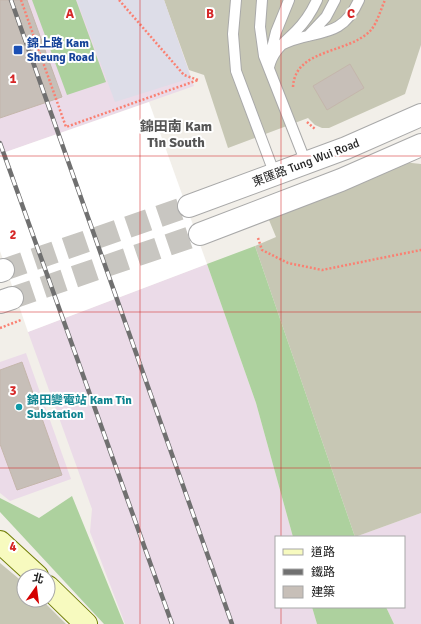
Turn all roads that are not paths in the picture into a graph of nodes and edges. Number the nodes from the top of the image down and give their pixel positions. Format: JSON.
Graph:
{"nodes":[{"id":1,"x":236,"y":0,"type":"edge"},
{"id":2,"x":262,"y":0,"type":"edge"},
{"id":3,"x":289,"y":0,"type":"edge"},
{"id":4,"x":317,"y":0,"type":"edge"},
{"id":5,"x":335,"y":0,"type":"edge"},
{"id":6,"x":359,"y":0,"type":"edge"},
{"id":7,"x":308,"y":36,"type":"junction"},
{"id":8,"x":279,"y":46,"type":"junction"},
{"id":9,"x":269,"y":67,"type":"junction"},
{"id":10,"x":421,"y":115,"type":"edge"},
{"id":11,"x":421,"y":145,"type":"edge"},
{"id":12,"x":306,"y":163,"type":"junction"},
{"id":13,"x":275,"y":175,"type":"junction"},
{"id":14,"x":189,"y":206,"type":"tunnel mouth"},
{"id":15,"x":200,"y":234,"type":"tunnel mouth"},
{"id":16,"x":0,"y":542,"type":"edge"},
{"id":17,"x":28,"y":568,"type":"edge"},
{"id":18,"x":56,"y":595,"type":"edge"},
{"id":19,"x":86,"y":624,"type":"edge"}],
"edges":[{"from":1,"to":13,"type":"lane"},
{"from":2,"to":9,"type":"lane"},
{"from":3,"to":9,"type":"lane"},
{"from":4,"to":8,"type":"lane"},
{"from":5,"to":7,"type":"lane"},
{"from":6,"to":7,"type":"lane"},
{"from":7,"to":8,"type":"lane"},
{"from":8,"to":9,"type":"lane"},
{"from":9,"to":12,"type":"lane"},
{"from":10,"to":12,"type":"street","name":"東匯路 Tung Wui Road"},
{"from":11,"to":15,"type":"street"},
{"from":12,"to":13,"type":"street","name":"東匯路 Tung Wui Road"},
{"from":13,"to":14,"type":"street","name":"東匯路 Tung Wui Road"},
{"from":16,"to":17,"type":"main road"},
{"from":18,"to":19,"type":"main road"}]}
